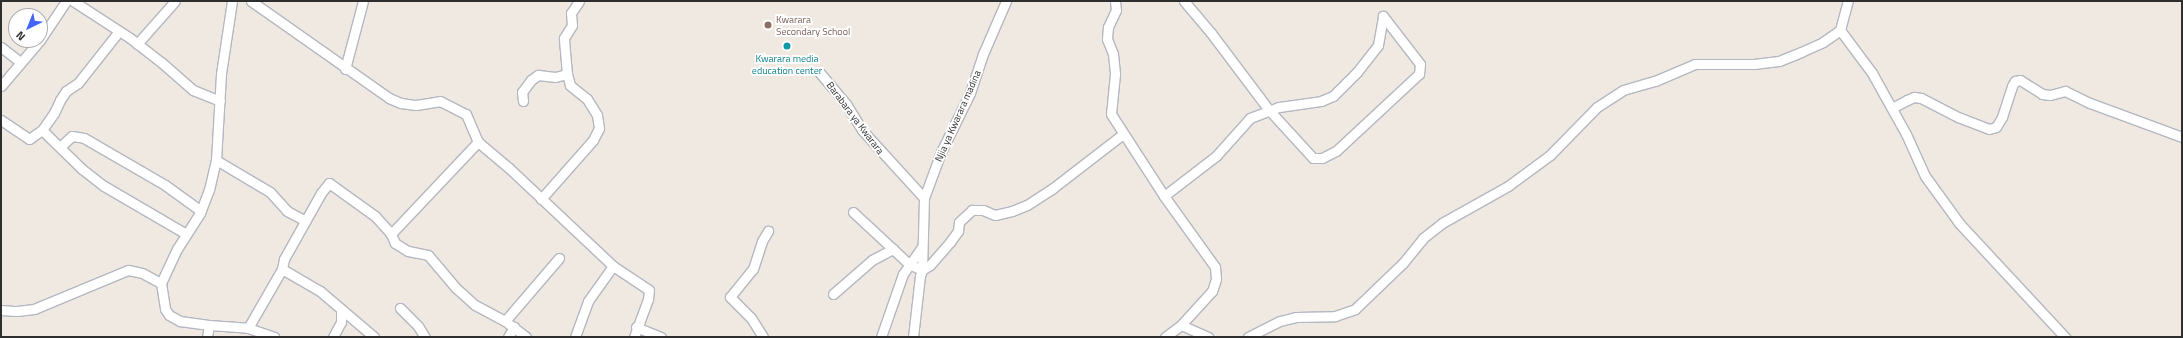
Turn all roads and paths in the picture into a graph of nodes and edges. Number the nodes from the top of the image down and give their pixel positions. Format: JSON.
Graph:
{"nodes":[{"id":1,"x":66,"y":1,"type":"edge"},
{"id":2,"x":73,"y":1,"type":"edge"},
{"id":3,"x":175,"y":1,"type":"edge"},
{"id":4,"x":232,"y":1,"type":"edge"},
{"id":5,"x":251,"y":1,"type":"edge"},
{"id":6,"x":363,"y":1,"type":"edge"},
{"id":7,"x":580,"y":1,"type":"edge"},
{"id":8,"x":1006,"y":1,"type":"edge"},
{"id":9,"x":1115,"y":1,"type":"edge"},
{"id":10,"x":1184,"y":1,"type":"edge"},
{"id":11,"x":1848,"y":1,"type":"edge"},
{"id":12,"x":48,"y":28,"type":"edge"},
{"id":13,"x":1840,"y":30,"type":"junction"},
{"id":14,"x":119,"y":31,"type":"junction"},
{"id":15,"x":137,"y":44,"type":"junction"},
{"id":16,"x":1,"y":47,"type":"edge"},
{"id":17,"x":33,"y":48,"type":"edge"},
{"id":18,"x":20,"y":62,"type":"junction"},
{"id":19,"x":345,"y":68,"type":"junction"},
{"id":20,"x":820,"y":73,"type":"dead end"},
{"id":21,"x":566,"y":74,"type":"junction"},
{"id":22,"x":1,"y":86,"type":"edge"},
{"id":23,"x":220,"y":101,"type":"junction"},
{"id":24,"x":523,"y":101,"type":"dead end"},
{"id":25,"x":1892,"y":108,"type":"junction"},
{"id":26,"x":1269,"y":110,"type":"junction"},
{"id":27,"x":1,"y":120,"type":"edge"},
{"id":28,"x":42,"y":130,"type":"junction"},
{"id":29,"x":1124,"y":134,"type":"junction"},
{"id":30,"x":2182,"y":137,"type":"edge"},
{"id":31,"x":478,"y":142,"type":"junction"},
{"id":32,"x":60,"y":147,"type":"junction"},
{"id":33,"x":216,"y":160,"type":"junction"},
{"id":34,"x":1164,"y":196,"type":"junction"},
{"id":35,"x":924,"y":198,"type":"junction"},
{"id":36,"x":541,"y":199,"type":"junction"},
{"id":37,"x":201,"y":211,"type":"junction"},
{"id":38,"x":853,"y":212,"type":"dead end"},
{"id":39,"x":306,"y":222,"type":"junction"},
{"id":40,"x":768,"y":231,"type":"dead end"},
{"id":41,"x":186,"y":234,"type":"junction"},
{"id":42,"x":391,"y":234,"type":"junction"},
{"id":43,"x":922,"y":247,"type":"junction"},
{"id":44,"x":893,"y":249,"type":"junction"},
{"id":45,"x":559,"y":258,"type":"dead end"},
{"id":46,"x":909,"y":264,"type":"junction"},
{"id":47,"x":613,"y":266,"type":"junction"},
{"id":48,"x":282,"y":269,"type":"junction"},
{"id":49,"x":922,"y":270,"type":"junction"},
{"id":50,"x":162,"y":283,"type":"junction"},
{"id":51,"x":833,"y":294,"type":"dead end"},
{"id":52,"x":400,"y":308,"type":"dead end"},
{"id":53,"x":341,"y":309,"type":"junction"},
{"id":54,"x":1,"y":310,"type":"edge"},
{"id":55,"x":505,"y":321,"type":"junction"},
{"id":56,"x":209,"y":325,"type":"junction"},
{"id":57,"x":1181,"y":325,"type":"junction"},
{"id":58,"x":514,"y":327,"type":"junction"},
{"id":59,"x":636,"y":327,"type":"junction"},
{"id":60,"x":248,"y":328,"type":"junction"},
{"id":61,"x":374,"y":336,"type":"edge"},
{"id":62,"x":207,"y":337,"type":"edge"},
{"id":63,"x":274,"y":337,"type":"edge"},
{"id":64,"x":333,"y":337,"type":"edge"},
{"id":65,"x":425,"y":337,"type":"edge"},
{"id":66,"x":508,"y":337,"type":"edge"},
{"id":67,"x":526,"y":337,"type":"edge"},
{"id":68,"x":575,"y":337,"type":"edge"},
{"id":69,"x":634,"y":337,"type":"edge"},
{"id":70,"x":661,"y":337,"type":"edge"},
{"id":71,"x":763,"y":337,"type":"edge"},
{"id":72,"x":881,"y":337,"type":"edge"},
{"id":73,"x":913,"y":337,"type":"edge"},
{"id":74,"x":1164,"y":337,"type":"edge"},
{"id":75,"x":1208,"y":337,"type":"edge"},
{"id":76,"x":1248,"y":337,"type":"edge"},
{"id":77,"x":2065,"y":337,"type":"edge"}],
"edges":[{"from":1,"to":12,"type":"street"},
{"from":2,"to":14,"type":"street"},
{"from":3,"to":15,"type":"street"},
{"from":4,"to":23,"type":"street"},
{"from":5,"to":19,"type":"street"},
{"from":6,"to":19,"type":"street"},
{"from":7,"to":21,"type":"street"},
{"from":8,"to":35,"type":"street","name":"Njia ya Kwarara madina"},
{"from":9,"to":29,"type":"street"},
{"from":10,"to":26,"type":"street"},
{"from":11,"to":13,"type":"street"},
{"from":13,"to":25,"type":"street"},
{"from":13,"to":76,"type":"street"},
{"from":14,"to":15,"type":"street"},
{"from":14,"to":28,"type":"street"},
{"from":15,"to":23,"type":"street"},
{"from":16,"to":18,"type":"street"},
{"from":17,"to":18,"type":"street"},
{"from":18,"to":22,"type":"street"},
{"from":19,"to":31,"type":"street"},
{"from":20,"to":35,"type":"street","name":"Barabara ya Kwarara"},
{"from":21,"to":24,"type":"street"},
{"from":21,"to":36,"type":"street"},
{"from":23,"to":33,"type":"street"},
{"from":25,"to":30,"type":"street"},
{"from":25,"to":77,"type":"street"},
{"from":26,"to":26,"type":"street"},
{"from":26,"to":34,"type":"street"},
{"from":27,"to":28,"type":"street"},
{"from":28,"to":32,"type":"street"},
{"from":29,"to":34,"type":"street"},
{"from":29,"to":49,"type":"street"},
{"from":31,"to":36,"type":"street"},
{"from":31,"to":42,"type":"street"},
{"from":32,"to":37,"type":"street"},
{"from":32,"to":41,"type":"street"},
{"from":33,"to":37,"type":"street"},
{"from":33,"to":39,"type":"street"},
{"from":34,"to":57,"type":"street"},
{"from":35,"to":43,"type":"street"},
{"from":36,"to":47,"type":"street"},
{"from":37,"to":41,"type":"street"},
{"from":38,"to":44,"type":"street"},
{"from":39,"to":42,"type":"street"},
{"from":39,"to":48,"type":"street"},
{"from":40,"to":71,"type":"street"},
{"from":41,"to":50,"type":"street"},
{"from":42,"to":55,"type":"street"},
{"from":43,"to":46,"type":"street"},
{"from":43,"to":49,"type":"street"},
{"from":44,"to":46,"type":"street"},
{"from":44,"to":51,"type":"street"},
{"from":45,"to":55,"type":"street"},
{"from":46,"to":49,"type":"street"},
{"from":46,"to":72,"type":"street"},
{"from":47,"to":59,"type":"street"},
{"from":47,"to":68,"type":"street"},
{"from":48,"to":53,"type":"street"},
{"from":48,"to":60,"type":"street"},
{"from":49,"to":73,"type":"street"},
{"from":50,"to":54,"type":"street"},
{"from":50,"to":56,"type":"street"},
{"from":52,"to":65,"type":"street"},
{"from":53,"to":61,"type":"street"},
{"from":53,"to":64,"type":"street"},
{"from":55,"to":58,"type":"street"},
{"from":56,"to":60,"type":"street"},
{"from":56,"to":62,"type":"street"},
{"from":57,"to":74,"type":"street"},
{"from":57,"to":75,"type":"street"},
{"from":58,"to":66,"type":"street"},
{"from":58,"to":67,"type":"street"},
{"from":59,"to":69,"type":"street"},
{"from":59,"to":70,"type":"street"},
{"from":60,"to":63,"type":"street"}]}
